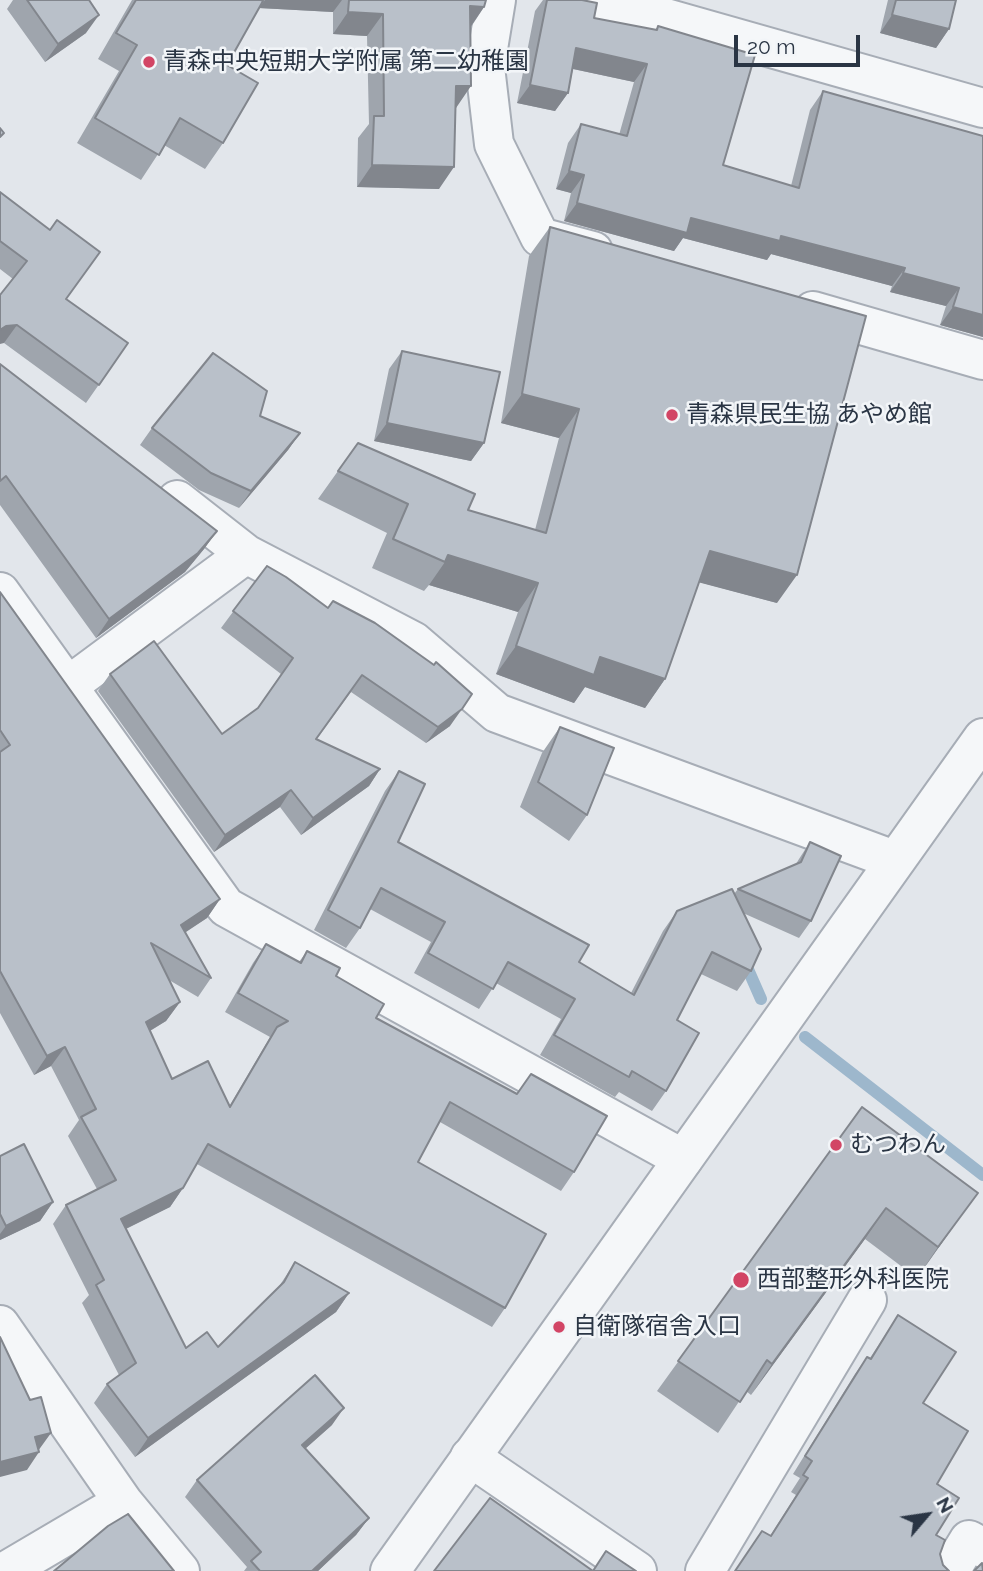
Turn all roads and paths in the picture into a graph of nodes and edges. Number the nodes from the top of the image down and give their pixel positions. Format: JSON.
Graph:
{"nodes":[{"id":1,"x":496,"y":0,"type":"edge"},
{"id":2,"x":602,"y":0,"type":"edge"},
{"id":3,"x":983,"y":108,"type":"edge"},
{"id":4,"x":620,"y":258,"type":"edge"},
{"id":5,"x":779,"y":302,"type":"edge"},
{"id":6,"x":983,"y":360,"type":"edge"},
{"id":7,"x":149,"y":479,"type":"edge"},
{"id":8,"x":246,"y":554,"type":"junction"},
{"id":9,"x":0,"y":592,"type":"edge"},
{"id":10,"x":68,"y":685,"type":"junction"},
{"id":11,"x":983,"y":738,"type":"edge"},
{"id":12,"x":894,"y":860,"type":"junction"},
{"id":13,"x":683,"y":1159,"type":"junction"},
{"id":14,"x":867,"y":1300,"type":"dead end"},
{"id":15,"x":0,"y":1325,"type":"edge"},
{"id":16,"x":470,"y":1457,"type":"junction"},
{"id":17,"x":123,"y":1502,"type":"junction"},
{"id":18,"x":983,"y":1548,"type":"edge"},
{"id":19,"x":6,"y":1571,"type":"edge"},
{"id":20,"x":180,"y":1571,"type":"edge"},
{"id":21,"x":390,"y":1571,"type":"edge"},
{"id":22,"x":637,"y":1571,"type":"edge"},
{"id":23,"x":705,"y":1571,"type":"edge"},
{"id":24,"x":950,"y":1571,"type":"edge"}],
"edges":[{"from":1,"to":4,"type":"street"},
{"from":2,"to":3,"type":"street"},
{"from":5,"to":6,"type":"street"},
{"from":7,"to":8,"type":"street"},
{"from":8,"to":10,"type":"street"},
{"from":8,"to":12,"type":"street"},
{"from":9,"to":10,"type":"street"},
{"from":10,"to":13,"type":"street"},
{"from":11,"to":12,"type":"street"},
{"from":12,"to":13,"type":"street"},
{"from":13,"to":16,"type":"street"},
{"from":14,"to":23,"type":"street"},
{"from":15,"to":17,"type":"street"},
{"from":16,"to":21,"type":"street"},
{"from":16,"to":22,"type":"street"},
{"from":17,"to":19,"type":"street"},
{"from":17,"to":20,"type":"street"},
{"from":18,"to":24,"type":"street"}]}
